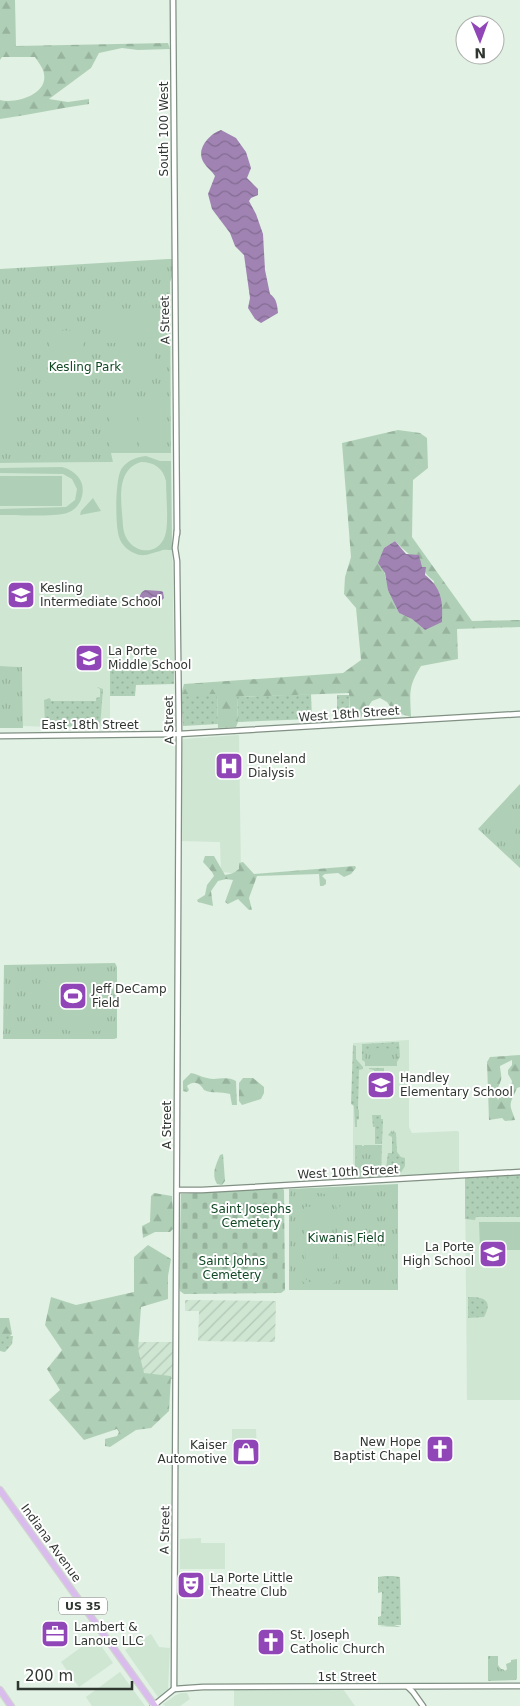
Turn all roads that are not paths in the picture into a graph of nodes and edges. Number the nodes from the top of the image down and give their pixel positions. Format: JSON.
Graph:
{"nodes":[{"id":1,"x":173,"y":0,"type":"edge"},
{"id":2,"x":175,"y":258,"type":"joint"},
{"id":3,"x":520,"y":714,"type":"edge"},
{"id":4,"x":179,"y":734,"type":"junction"},
{"id":5,"x":0,"y":736,"type":"edge"},
{"id":6,"x":520,"y":1172,"type":"edge"},
{"id":7,"x":177,"y":1190,"type":"junction"},
{"id":8,"x":0,"y":1490,"type":"edge"},
{"id":9,"x":520,"y":1686,"type":"edge"},
{"id":10,"x":408,"y":1687,"type":"junction"},
{"id":11,"x":174,"y":1689,"type":"junction"},
{"id":12,"x":0,"y":1690,"type":"edge"},
{"id":13,"x":11,"y":1706,"type":"edge"},
{"id":14,"x":154,"y":1706,"type":"edge"},
{"id":15,"x":424,"y":1706,"type":"edge"}],
"edges":[{"from":1,"to":2,"type":"street","name":"South 100 West"},
{"from":2,"to":4,"type":"street","name":"A Street"},
{"from":3,"to":4,"type":"street","name":"West 18th Street"},
{"from":4,"to":5,"type":"street","name":"East 18th Street"},
{"from":4,"to":7,"type":"street","name":"A Street"},
{"from":6,"to":7,"type":"street","name":"West 10th Street"},
{"from":7,"to":11,"type":"street","name":"A Street"},
{"from":8,"to":14,"type":"main road","name":"Indiana Avenue","number":"US 35"},
{"from":9,"to":10,"type":"street","name":"1st Street"},
{"from":10,"to":11,"type":"street","name":"1st Street"},
{"from":10,"to":15,"type":"street"},
{"from":11,"to":14,"type":"street"},
{"from":12,"to":13,"type":"main road"}]}
